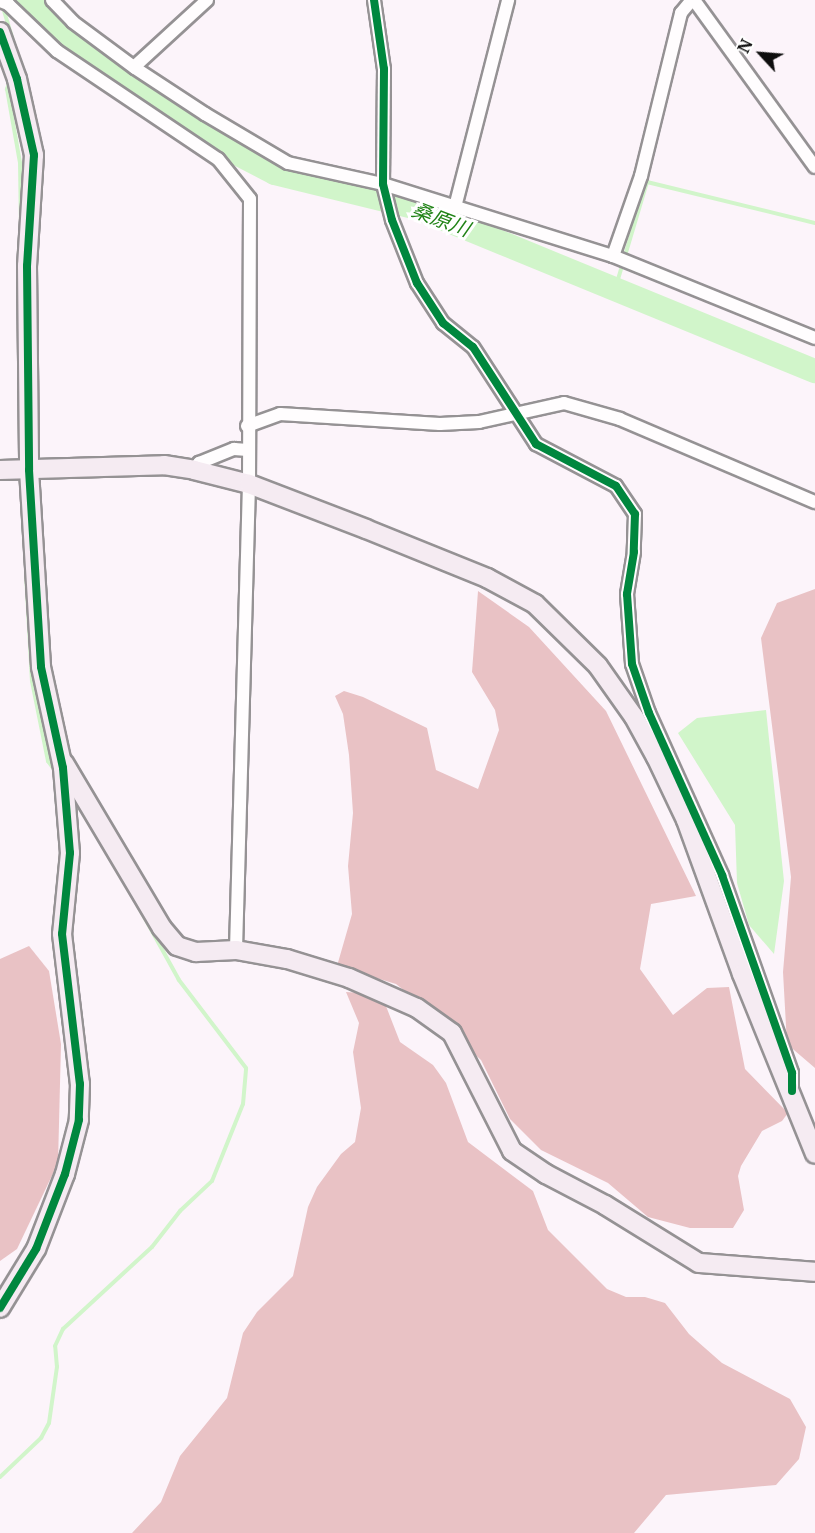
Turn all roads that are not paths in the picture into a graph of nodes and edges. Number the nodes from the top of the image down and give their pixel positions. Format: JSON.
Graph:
{"nodes":[{"id":1,"x":52,"y":0,"type":"edge"},
{"id":2,"x":207,"y":0,"type":"edge"},
{"id":3,"x":374,"y":0,"type":"edge"},
{"id":4,"x":508,"y":0,"type":"edge"},
{"id":5,"x":692,"y":0,"type":"edge"},
{"id":6,"x":4,"y":3,"type":"edge"},
{"id":7,"x":0,"y":32,"type":"edge"},
{"id":8,"x":134,"y":67,"type":"junction"},
{"id":9,"x":815,"y":167,"type":"edge"},
{"id":10,"x":383,"y":184,"type":"junction"},
{"id":11,"x":454,"y":207,"type":"junction"},
{"id":12,"x":613,"y":256,"type":"junction"},
{"id":13,"x":815,"y":338,"type":"edge"},
{"id":14,"x":516,"y":413,"type":"junction"},
{"id":15,"x":247,"y":426,"type":"junction"},
{"id":16,"x":248,"y":450,"type":"junction"},
{"id":17,"x":13,"y":470,"type":"edge"},
{"id":18,"x":194,"y":470,"type":"junction"},
{"id":19,"x":249,"y":484,"type":"junction"},
{"id":20,"x":815,"y":502,"type":"edge"},
{"id":21,"x":62,"y":762,"type":"junction"},
{"id":22,"x":236,"y":950,"type":"junction"},
{"id":23,"x":792,"y":1091,"type":"junction"},
{"id":24,"x":815,"y":1154,"type":"edge"},
{"id":25,"x":815,"y":1272,"type":"edge"},
{"id":26,"x":0,"y":1308,"type":"edge"}],
"edges":[{"from":1,"to":8,"type":"street"},
{"from":2,"to":8,"type":"street"},
{"from":3,"to":10,"type":"street"},
{"from":4,"to":11,"type":"street"},
{"from":5,"to":9,"type":"street"},
{"from":5,"to":12,"type":"street"},
{"from":6,"to":15,"type":"street"},
{"from":7,"to":17,"type":"street"},
{"from":8,"to":10,"type":"street"},
{"from":10,"to":11,"type":"street"},
{"from":10,"to":14,"type":"street"},
{"from":11,"to":12,"type":"street"},
{"from":12,"to":13,"type":"street"},
{"from":14,"to":15,"type":"street"},
{"from":14,"to":20,"type":"street"},
{"from":14,"to":23,"type":"street"},
{"from":15,"to":16,"type":"street"},
{"from":16,"to":18,"type":"street"},
{"from":16,"to":19,"type":"street"},
{"from":17,"to":18,"type":"street"},
{"from":17,"to":21,"type":"street"},
{"from":18,"to":19,"type":"street"},
{"from":19,"to":22,"type":"street"},
{"from":19,"to":23,"type":"street"},
{"from":21,"to":22,"type":"street"},
{"from":21,"to":26,"type":"street"},
{"from":22,"to":25,"type":"street"},
{"from":23,"to":24,"type":"street"}]}
